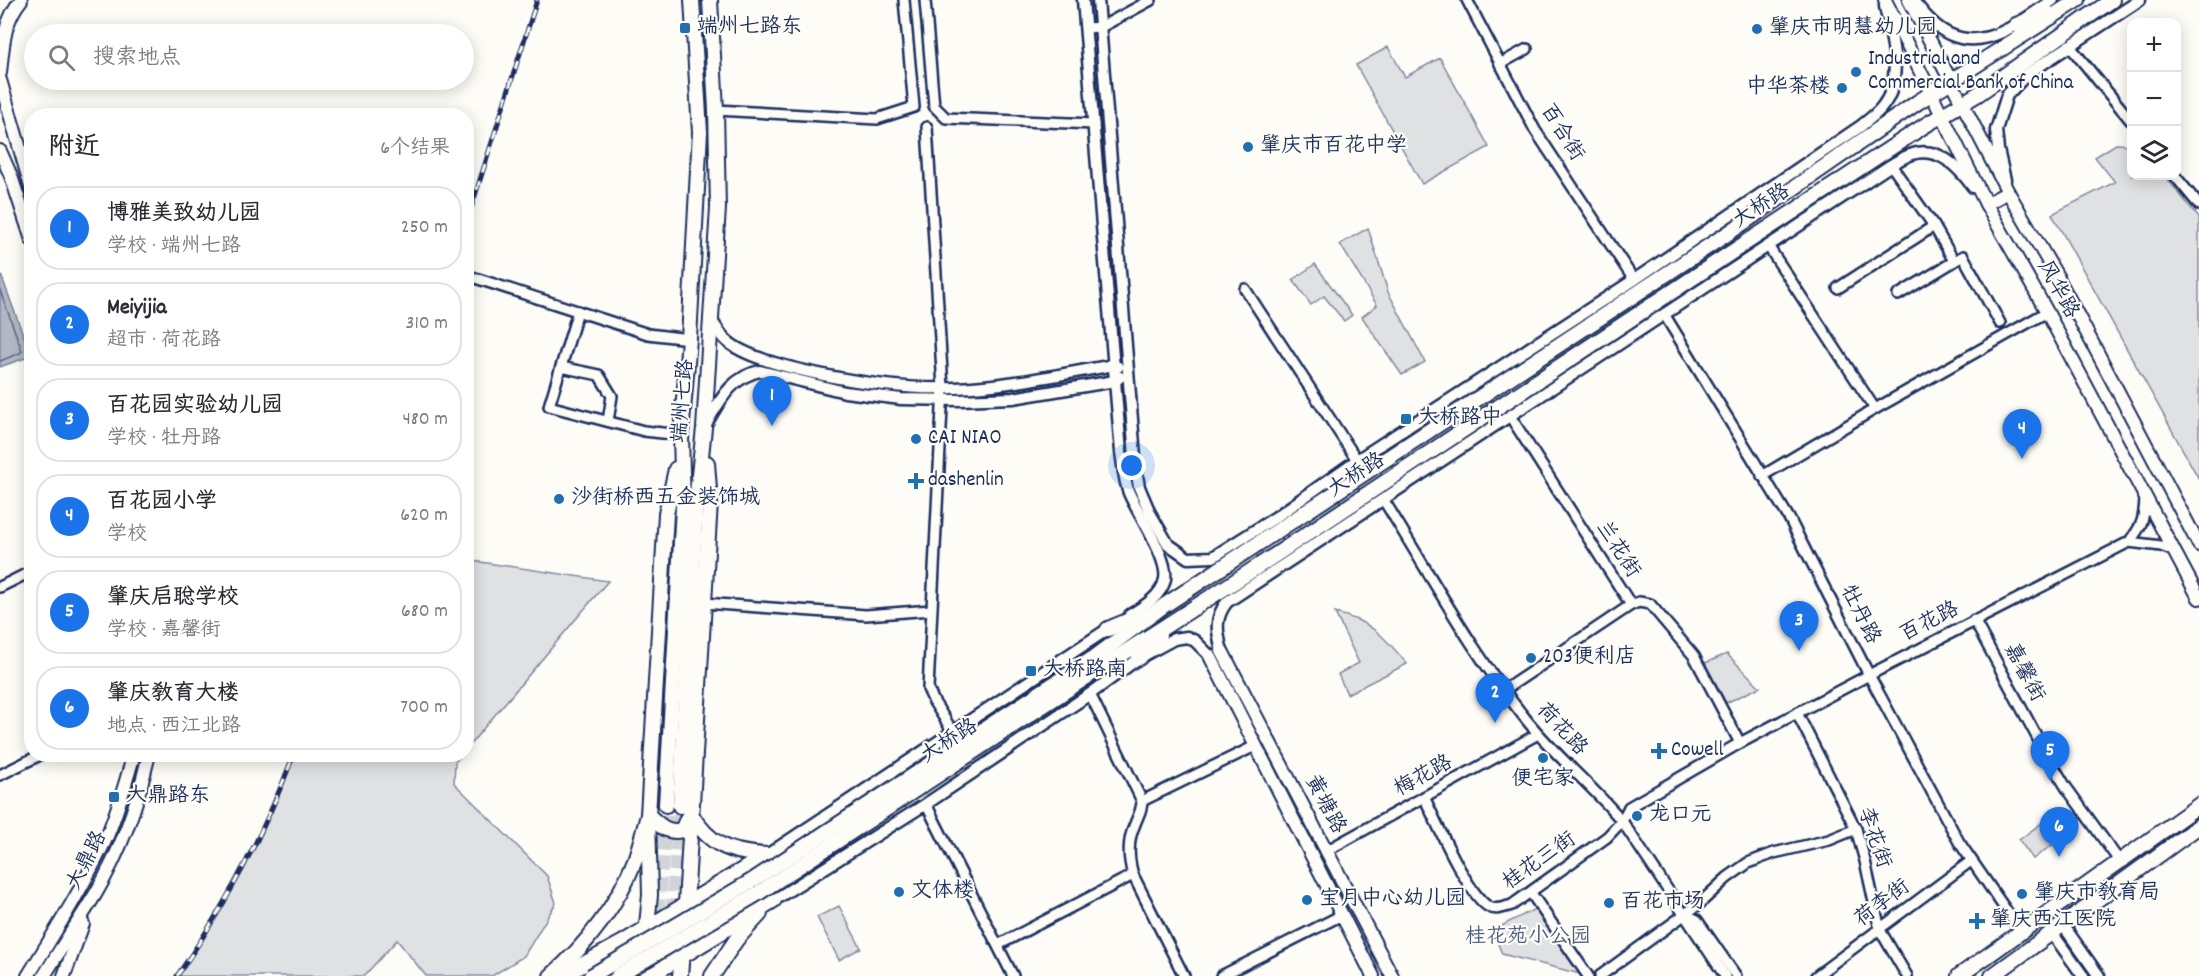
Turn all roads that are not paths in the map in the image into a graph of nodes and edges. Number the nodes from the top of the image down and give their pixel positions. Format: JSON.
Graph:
{"nodes":[{"id":1,"x":21,"y":0,"type":"edge"},
{"id":2,"x":692,"y":0,"type":"edge"},
{"id":3,"x":710,"y":0,"type":"edge"},
{"id":4,"x":904,"y":0,"type":"edge"},
{"id":5,"x":925,"y":0,"type":"edge"},
{"id":6,"x":1083,"y":0,"type":"edge"},
{"id":7,"x":1098,"y":0,"type":"edge"},
{"id":8,"x":1151,"y":0,"type":"edge"},
{"id":9,"x":1467,"y":0,"type":"edge"},
{"id":10,"x":1884,"y":0,"type":"edge"},
{"id":11,"x":1911,"y":0,"type":"edge"},
{"id":12,"x":2053,"y":0,"type":"edge"},
{"id":13,"x":2112,"y":0,"type":"edge"},
{"id":14,"x":2140,"y":0,"type":"edge"},
{"id":15,"x":2075,"y":2,"type":"edge"},
{"id":16,"x":2016,"y":25,"type":"junction"},
{"id":17,"x":1101,"y":27,"type":"junction"},
{"id":18,"x":1086,"y":28,"type":"junction"},
{"id":19,"x":2069,"y":45,"type":"junction"},
{"id":20,"x":1527,"y":49,"type":"dead end"},
{"id":21,"x":1500,"y":64,"type":"junction"},
{"id":22,"x":0,"y":73,"type":"edge"},
{"id":23,"x":0,"y":80,"type":"edge"},
{"id":24,"x":1951,"y":82,"type":"junction"},
{"id":25,"x":1931,"y":94,"type":"junction"},
{"id":26,"x":1962,"y":103,"type":"junction"},
{"id":27,"x":716,"y":110,"type":"junction"},
{"id":28,"x":1942,"y":115,"type":"junction"},
{"id":29,"x":2127,"y":116,"type":"edge"},
{"id":30,"x":1094,"y":124,"type":"junction"},
{"id":31,"x":927,"y":127,"type":"dead end"},
{"id":32,"x":1894,"y":146,"type":"junction"},
{"id":33,"x":0,"y":151,"type":"edge"},
{"id":34,"x":1836,"y":160,"type":"junction"},
{"id":35,"x":24,"y":162,"type":"edge"},
{"id":36,"x":1869,"y":162,"type":"junction"},
{"id":37,"x":1891,"y":165,"type":"junction"},
{"id":38,"x":1848,"y":177,"type":"junction"},
{"id":39,"x":1781,"y":180,"type":"junction"},
{"id":40,"x":2178,"y":180,"type":"edge"},
{"id":41,"x":2008,"y":192,"type":"junction"},
{"id":42,"x":1986,"y":204,"type":"junction"},
{"id":43,"x":2199,"y":205,"type":"edge"},
{"id":44,"x":24,"y":216,"type":"edge"},
{"id":45,"x":1934,"y":225,"type":"junction"},
{"id":46,"x":1730,"y":232,"type":"junction"},
{"id":47,"x":1768,"y":246,"type":"junction"},
{"id":48,"x":1732,"y":252,"type":"junction"},
{"id":49,"x":1954,"y":261,"type":"junction"},
{"id":50,"x":474,"y":277,"type":"edge"},
{"id":51,"x":1634,"y":280,"type":"junction"},
{"id":52,"x":1838,"y":288,"type":"dead end"},
{"id":53,"x":1245,"y":289,"type":"dead end"},
{"id":54,"x":1898,"y":295,"type":"dead end"},
{"id":55,"x":1688,"y":299,"type":"junction"},
{"id":56,"x":1623,"y":301,"type":"junction"},
{"id":57,"x":578,"y":311,"type":"junction"},
{"id":58,"x":2047,"y":312,"type":"junction"},
{"id":59,"x":1664,"y":314,"type":"junction"},
{"id":60,"x":712,"y":321,"type":"junction"},
{"id":61,"x":2000,"y":323,"type":"dead end"},
{"id":62,"x":1563,"y":326,"type":"junction"},
{"id":63,"x":689,"y":339,"type":"junction"},
{"id":64,"x":1114,"y":365,"type":"junction"},
{"id":65,"x":561,"y":367,"type":"junction"},
{"id":66,"x":1127,"y":371,"type":"junction"},
{"id":67,"x":1115,"y":381,"type":"junction"},
{"id":68,"x":943,"y":388,"type":"junction"},
{"id":69,"x":942,"y":400,"type":"junction"},
{"id":70,"x":1875,"y":409,"type":"junction"},
{"id":71,"x":1510,"y":416,"type":"junction"},
{"id":72,"x":608,"y":422,"type":"junction"},
{"id":73,"x":704,"y":428,"type":"junction"},
{"id":74,"x":681,"y":442,"type":"junction"},
{"id":75,"x":1452,"y":454,"type":"junction"},
{"id":76,"x":1358,"y":460,"type":"junction"},
{"id":77,"x":1398,"y":474,"type":"junction"},
{"id":78,"x":1762,"y":476,"type":"junction"},
{"id":79,"x":2145,"y":495,"type":"junction"},
{"id":80,"x":1383,"y":499,"type":"junction"},
{"id":81,"x":1276,"y":517,"type":"junction"},
{"id":82,"x":2129,"y":542,"type":"junction"},
{"id":83,"x":2199,"y":545,"type":"edge"},
{"id":84,"x":2174,"y":551,"type":"junction"},
{"id":85,"x":1226,"y":565,"type":"junction"},
{"id":86,"x":1254,"y":569,"type":"junction"},
{"id":87,"x":24,"y":575,"type":"edge"},
{"id":88,"x":0,"y":587,"type":"edge"},
{"id":89,"x":1240,"y":593,"type":"junction"},
{"id":90,"x":2199,"y":598,"type":"edge"},
{"id":91,"x":704,"y":603,"type":"junction"},
{"id":92,"x":1631,"y":605,"type":"junction"},
{"id":93,"x":1162,"y":607,"type":"junction"},
{"id":94,"x":931,"y":610,"type":"junction"},
{"id":95,"x":1974,"y":620,"type":"junction"},
{"id":96,"x":1172,"y":621,"type":"junction"},
{"id":97,"x":1108,"y":629,"type":"junction"},
{"id":98,"x":1222,"y":651,"type":"joint"},
{"id":99,"x":1210,"y":657,"type":"joint"},
{"id":100,"x":1139,"y":658,"type":"junction"},
{"id":101,"x":1096,"y":664,"type":"junction"},
{"id":102,"x":1869,"y":675,"type":"junction"},
{"id":103,"x":1504,"y":690,"type":"junction"},
{"id":104,"x":1090,"y":694,"type":"junction"},
{"id":105,"x":1797,"y":713,"type":"junction"},
{"id":106,"x":953,"y":732,"type":"junction"},
{"id":107,"x":1538,"y":734,"type":"junction"},
{"id":108,"x":1740,"y":743,"type":"junction"},
{"id":109,"x":1255,"y":746,"type":"junction"},
{"id":110,"x":26,"y":762,"type":"edge"},
{"id":111,"x":132,"y":762,"type":"edge"},
{"id":112,"x":147,"y":762,"type":"edge"},
{"id":113,"x":0,"y":775,"type":"edge"},
{"id":114,"x":1425,"y":798,"type":"junction"},
{"id":115,"x":1142,"y":801,"type":"junction"},
{"id":116,"x":926,"y":804,"type":"junction"},
{"id":117,"x":2199,"y":805,"type":"edge"},
{"id":118,"x":679,"y":808,"type":"junction"},
{"id":119,"x":648,"y":815,"type":"junction"},
{"id":120,"x":1622,"y":821,"type":"junction"},
{"id":121,"x":2199,"y":826,"type":"edge"},
{"id":122,"x":1856,"y":829,"type":"junction"},
{"id":123,"x":1326,"y":851,"type":"junction"},
{"id":124,"x":773,"y":852,"type":"junction"},
{"id":125,"x":1971,"y":861,"type":"junction"},
{"id":126,"x":2120,"y":862,"type":"junction"},
{"id":127,"x":1133,"y":875,"type":"junction"},
{"id":128,"x":794,"y":886,"type":"junction"},
{"id":129,"x":96,"y":893,"type":"junction"},
{"id":130,"x":1531,"y":893,"type":"junction"},
{"id":131,"x":774,"y":900,"type":"junction"},
{"id":132,"x":686,"y":904,"type":"junction"},
{"id":133,"x":1685,"y":914,"type":"junction"},
{"id":134,"x":1342,"y":915,"type":"junction"},
{"id":135,"x":647,"y":928,"type":"junction"},
{"id":136,"x":2058,"y":929,"type":"junction"},
{"id":137,"x":1880,"y":930,"type":"junction"},
{"id":138,"x":2021,"y":932,"type":"junction"},
{"id":139,"x":998,"y":945,"type":"junction"},
{"id":140,"x":681,"y":957,"type":"junction"},
{"id":141,"x":28,"y":976,"type":"edge"},
{"id":142,"x":44,"y":976,"type":"edge"},
{"id":143,"x":64,"y":976,"type":"edge"},
{"id":144,"x":551,"y":976,"type":"edge"},
{"id":145,"x":562,"y":976,"type":"edge"},
{"id":146,"x":591,"y":976,"type":"edge"},
{"id":147,"x":618,"y":976,"type":"edge"},
{"id":148,"x":642,"y":976,"type":"edge"},
{"id":149,"x":650,"y":976,"type":"edge"},
{"id":150,"x":680,"y":976,"type":"edge"},
{"id":151,"x":712,"y":976,"type":"edge"},
{"id":152,"x":1013,"y":976,"type":"edge"},
{"id":153,"x":1184,"y":976,"type":"edge"},
{"id":154,"x":1221,"y":976,"type":"edge"},
{"id":155,"x":1373,"y":976,"type":"edge"},
{"id":156,"x":1392,"y":976,"type":"edge"},
{"id":157,"x":1588,"y":976,"type":"edge"},
{"id":158,"x":1600,"y":976,"type":"edge"},
{"id":159,"x":1725,"y":976,"type":"edge"},
{"id":160,"x":1736,"y":976,"type":"edge"},
{"id":161,"x":1816,"y":976,"type":"edge"},
{"id":162,"x":1907,"y":976,"type":"edge"},
{"id":163,"x":1959,"y":976,"type":"edge"},
{"id":164,"x":1992,"y":976,"type":"edge"},
{"id":165,"x":2083,"y":976,"type":"edge"},
{"id":166,"x":2099,"y":976,"type":"edge"}],
"edges":[{"from":1,"to":22,"type":"main road"},
{"from":2,"to":63,"type":"main road","name":"端州七路"},
{"from":3,"to":27,"type":"main road","name":"端州七路"},
{"from":4,"to":27,"type":"street"},
{"from":5,"to":30,"type":"street"},
{"from":6,"to":18,"type":"street"},
{"from":7,"to":17,"type":"street"},
{"from":8,"to":17,"type":"street"},
{"from":9,"to":21,"type":"street","name":"百合街"},
{"from":10,"to":25,"type":"main road","name":"风华路"},
{"from":10,"to":39,"type":"street"},
{"from":11,"to":16,"type":"street"},
{"from":11,"to":24,"type":"main road","name":"风华路"},
{"from":12,"to":16,"type":"street"},
{"from":13,"to":26,"type":"main road","name":"大桥路"},
{"from":14,"to":19,"type":"street"},
{"from":15,"to":16,"type":"main road"},
{"from":15,"to":24,"type":"main road","name":"大桥路"},
{"from":17,"to":18,"type":"street"},
{"from":17,"to":66,"type":"street"},
{"from":18,"to":30,"type":"street"},
{"from":19,"to":29,"type":"street"},
{"from":19,"to":41,"type":"street"},
{"from":20,"to":21,"type":"street"},
{"from":21,"to":51,"type":"street","name":"百合街"},
{"from":23,"to":35,"type":"main road"},
{"from":24,"to":25,"type":"main road","name":"大桥路"},
{"from":24,"to":26,"type":"main road","name":"风华路"},
{"from":25,"to":28,"type":"main road","name":"风华路"},
{"from":25,"to":34,"type":"main road","name":"大桥路"},
{"from":26,"to":28,"type":"main road","name":"大桥路"},
{"from":26,"to":41,"type":"main road","name":"风华路"},
{"from":27,"to":60,"type":"main road","name":"端州七路"},
{"from":28,"to":32,"type":"main road","name":"大桥路"},
{"from":28,"to":42,"type":"main road","name":"风华路"},
{"from":30,"to":64,"type":"street"},
{"from":31,"to":68,"type":"street"},
{"from":32,"to":36,"type":"main road","name":"大桥路"},
{"from":32,"to":37,"type":"street"},
{"from":33,"to":44,"type":"main road"},
{"from":34,"to":38,"type":"main road"},
{"from":34,"to":46,"type":"main road","name":"大桥路"},
{"from":36,"to":37,"type":"street"},
{"from":36,"to":38,"type":"main road","name":"大桥路"},
{"from":37,"to":42,"type":"street"},
{"from":37,"to":45,"type":"street"},
{"from":37,"to":47,"type":"street"},
{"from":38,"to":48,"type":"main road","name":"大桥路"},
{"from":39,"to":46,"type":"street"},
{"from":39,"to":51,"type":"street"},
{"from":40,"to":43,"type":"street"},
{"from":41,"to":42,"type":"main road"},
{"from":41,"to":83,"type":"main road","name":"风华路"},
{"from":42,"to":58,"type":"main road","name":"风华路"},
{"from":45,"to":49,"type":"street"},
{"from":45,"to":52,"type":"street"},
{"from":46,"to":56,"type":"main road","name":"大桥路"},
{"from":47,"to":55,"type":"street"},
{"from":47,"to":70,"type":"street"},
{"from":48,"to":55,"type":"street"},
{"from":48,"to":77,"type":"main road","name":"大桥路"},
{"from":49,"to":54,"type":"street"},
{"from":49,"to":61,"type":"street"},
{"from":50,"to":57,"type":"street"},
{"from":51,"to":62,"type":"street"},
{"from":53,"to":76,"type":"street"},
{"from":55,"to":59,"type":"street"},
{"from":56,"to":62,"type":"street"},
{"from":56,"to":85,"type":"main road","name":"大桥路"},
{"from":57,"to":63,"type":"street"},
{"from":57,"to":65,"type":"street"},
{"from":58,"to":70,"type":"street"},
{"from":58,"to":79,"type":"main road","name":"风华路"},
{"from":59,"to":71,"type":"street"},
{"from":59,"to":78,"type":"street","name":"牡丹路"},
{"from":60,"to":68,"type":"street"},
{"from":60,"to":73,"type":"main road","name":"端州七路"},
{"from":62,"to":76,"type":"street"},
{"from":63,"to":74,"type":"main road","name":"端州七路"},
{"from":64,"to":66,"type":"street"},
{"from":64,"to":67,"type":"street"},
{"from":64,"to":68,"type":"street"},
{"from":65,"to":72,"type":"street"},
{"from":65,"to":72,"type":"street"},
{"from":66,"to":67,"type":"street"},
{"from":66,"to":81,"type":"street"},
{"from":67,"to":69,"type":"street"},
{"from":67,"to":97,"type":"street"},
{"from":68,"to":69,"type":"street"},
{"from":69,"to":73,"type":"street"},
{"from":69,"to":94,"type":"street"},
{"from":70,"to":78,"type":"street"},
{"from":71,"to":75,"type":"street"},
{"from":71,"to":92,"type":"street","name":"兰花街"},
{"from":72,"to":74,"type":"street"},
{"from":73,"to":91,"type":"main road"},
{"from":73,"to":118,"type":"main road","name":"端州七路"},
{"from":74,"to":118,"type":"main road","name":"端州七路"},
{"from":74,"to":119,"type":"main road"},
{"from":75,"to":77,"type":"street"},
{"from":75,"to":80,"type":"street"},
{"from":76,"to":81,"type":"street"},
{"from":77,"to":86,"type":"main road","name":"大桥路"},
{"from":78,"to":102,"type":"street","name":"牡丹路"},
{"from":79,"to":82,"type":"street"},
{"from":79,"to":84,"type":"main road","name":"风华路"},
{"from":80,"to":89,"type":"street"},
{"from":80,"to":103,"type":"street","name":"荷花路"},
{"from":81,"to":85,"type":"street"},
{"from":82,"to":84,"type":"street"},
{"from":82,"to":95,"type":"street","name":"百花路"},
{"from":84,"to":90,"type":"main road","name":"风华路"},
{"from":85,"to":93,"type":"main road","name":"大桥路"},
{"from":86,"to":89,"type":"street"},
{"from":86,"to":96,"type":"main road","name":"大桥路"},
{"from":87,"to":88,"type":"street"},
{"from":89,"to":98,"type":"street"},
{"from":91,"to":94,"type":"street"},
{"from":91,"to":118,"type":"main road"},
{"from":92,"to":103,"type":"street","name":"兰花街"},
{"from":92,"to":108,"type":"street"},
{"from":93,"to":97,"type":"main road"},
{"from":93,"to":101,"type":"main road","name":"大桥路"},
{"from":94,"to":106,"type":"street"},
{"from":95,"to":102,"type":"street","name":"百花路"},
{"from":95,"to":126,"type":"street","name":"嘉馨街"},
{"from":96,"to":100,"type":"main road"},
{"from":96,"to":101,"type":"main road","name":"大桥路"},
{"from":97,"to":106,"type":"street"},
{"from":98,"to":123,"type":"main road","name":"黄塘路"},
{"from":99,"to":100,"type":"street"},
{"from":99,"to":109,"type":"main road","name":"黄塘路"},
{"from":100,"to":104,"type":"street"},
{"from":101,"to":146,"type":"main road","name":"大桥路","bridge":true},
{"from":101,"to":147,"type":"main road","name":"大桥路","bridge":true},
{"from":102,"to":105,"type":"street","name":"百花路"},
{"from":102,"to":125,"type":"street","name":"牡丹路"},
{"from":103,"to":107,"type":"street","name":"荷花路"},
{"from":104,"to":115,"type":"street"},
{"from":104,"to":116,"type":"street"},
{"from":105,"to":108,"type":"street","name":"百花路"},
{"from":105,"to":122,"type":"street","name":"李花街"},
{"from":106,"to":124,"type":"street"},
{"from":107,"to":114,"type":"street","name":"梅花路"},
{"from":107,"to":120,"type":"street","name":"荷花路"},
{"from":108,"to":120,"type":"street","name":"百花路"},
{"from":109,"to":115,"type":"street"},
{"from":109,"to":134,"type":"main road","name":"黄塘路"},
{"from":110,"to":113,"type":"street"},
{"from":111,"to":141,"type":"main road","name":"大鼎路"},
{"from":112,"to":129,"type":"main road","name":"大鼎路"},
{"from":114,"to":123,"type":"street","name":"梅花路"},
{"from":114,"to":130,"type":"street","name":"桂花三街"},
{"from":115,"to":127,"type":"street"},
{"from":116,"to":128,"type":"street"},
{"from":116,"to":139,"type":"street"},
{"from":117,"to":126,"type":"main road"},
{"from":118,"to":119,"type":"main road"},
{"from":118,"to":124,"type":"main road"},
{"from":118,"to":132,"type":"main road"},
{"from":119,"to":135,"type":"main road"},
{"from":119,"to":144,"type":"main road"},
{"from":120,"to":130,"type":"street","name":"桂花三街"},
{"from":120,"to":133,"type":"street","name":"荷花路"},
{"from":121,"to":136,"type":"main road"},
{"from":122,"to":133,"type":"street"},
{"from":122,"to":137,"type":"street","name":"李花街"},
{"from":123,"to":156,"type":"main road","name":"黄塘路"},
{"from":124,"to":128,"type":"street"},
{"from":124,"to":132,"type":"main road"},
{"from":125,"to":137,"type":"street","name":"荷李街"},
{"from":125,"to":138,"type":"street","name":"牡丹路"},
{"from":126,"to":138,"type":"main road"},
{"from":127,"to":139,"type":"street"},
{"from":127,"to":153,"type":"street"},
{"from":128,"to":131,"type":"street"},
{"from":129,"to":142,"type":"main road","name":"大鼎路"},
{"from":129,"to":143,"type":"main road"},
{"from":130,"to":157,"type":"street"},
{"from":131,"to":140,"type":"main road"},
{"from":131,"to":151,"type":"main road"},
{"from":132,"to":135,"type":"main road"},
{"from":132,"to":140,"type":"main road"},
{"from":133,"to":158,"type":"street"},
{"from":133,"to":159,"type":"street","name":"荷花路"},
{"from":133,"to":160,"type":"street"},
{"from":134,"to":154,"type":"street"},
{"from":134,"to":155,"type":"main road","name":"黄塘路"},
{"from":135,"to":145,"type":"main road"},
{"from":135,"to":148,"type":"main road"},
{"from":136,"to":164,"type":"main road"},
{"from":136,"to":165,"type":"street"},
{"from":136,"to":166,"type":"street"},
{"from":137,"to":161,"type":"street","name":"荷李街"},
{"from":137,"to":162,"type":"street","name":"李花街"},
{"from":138,"to":163,"type":"main road"},
{"from":139,"to":152,"type":"street"},
{"from":140,"to":149,"type":"main road"},
{"from":140,"to":150,"type":"main road"}]}
